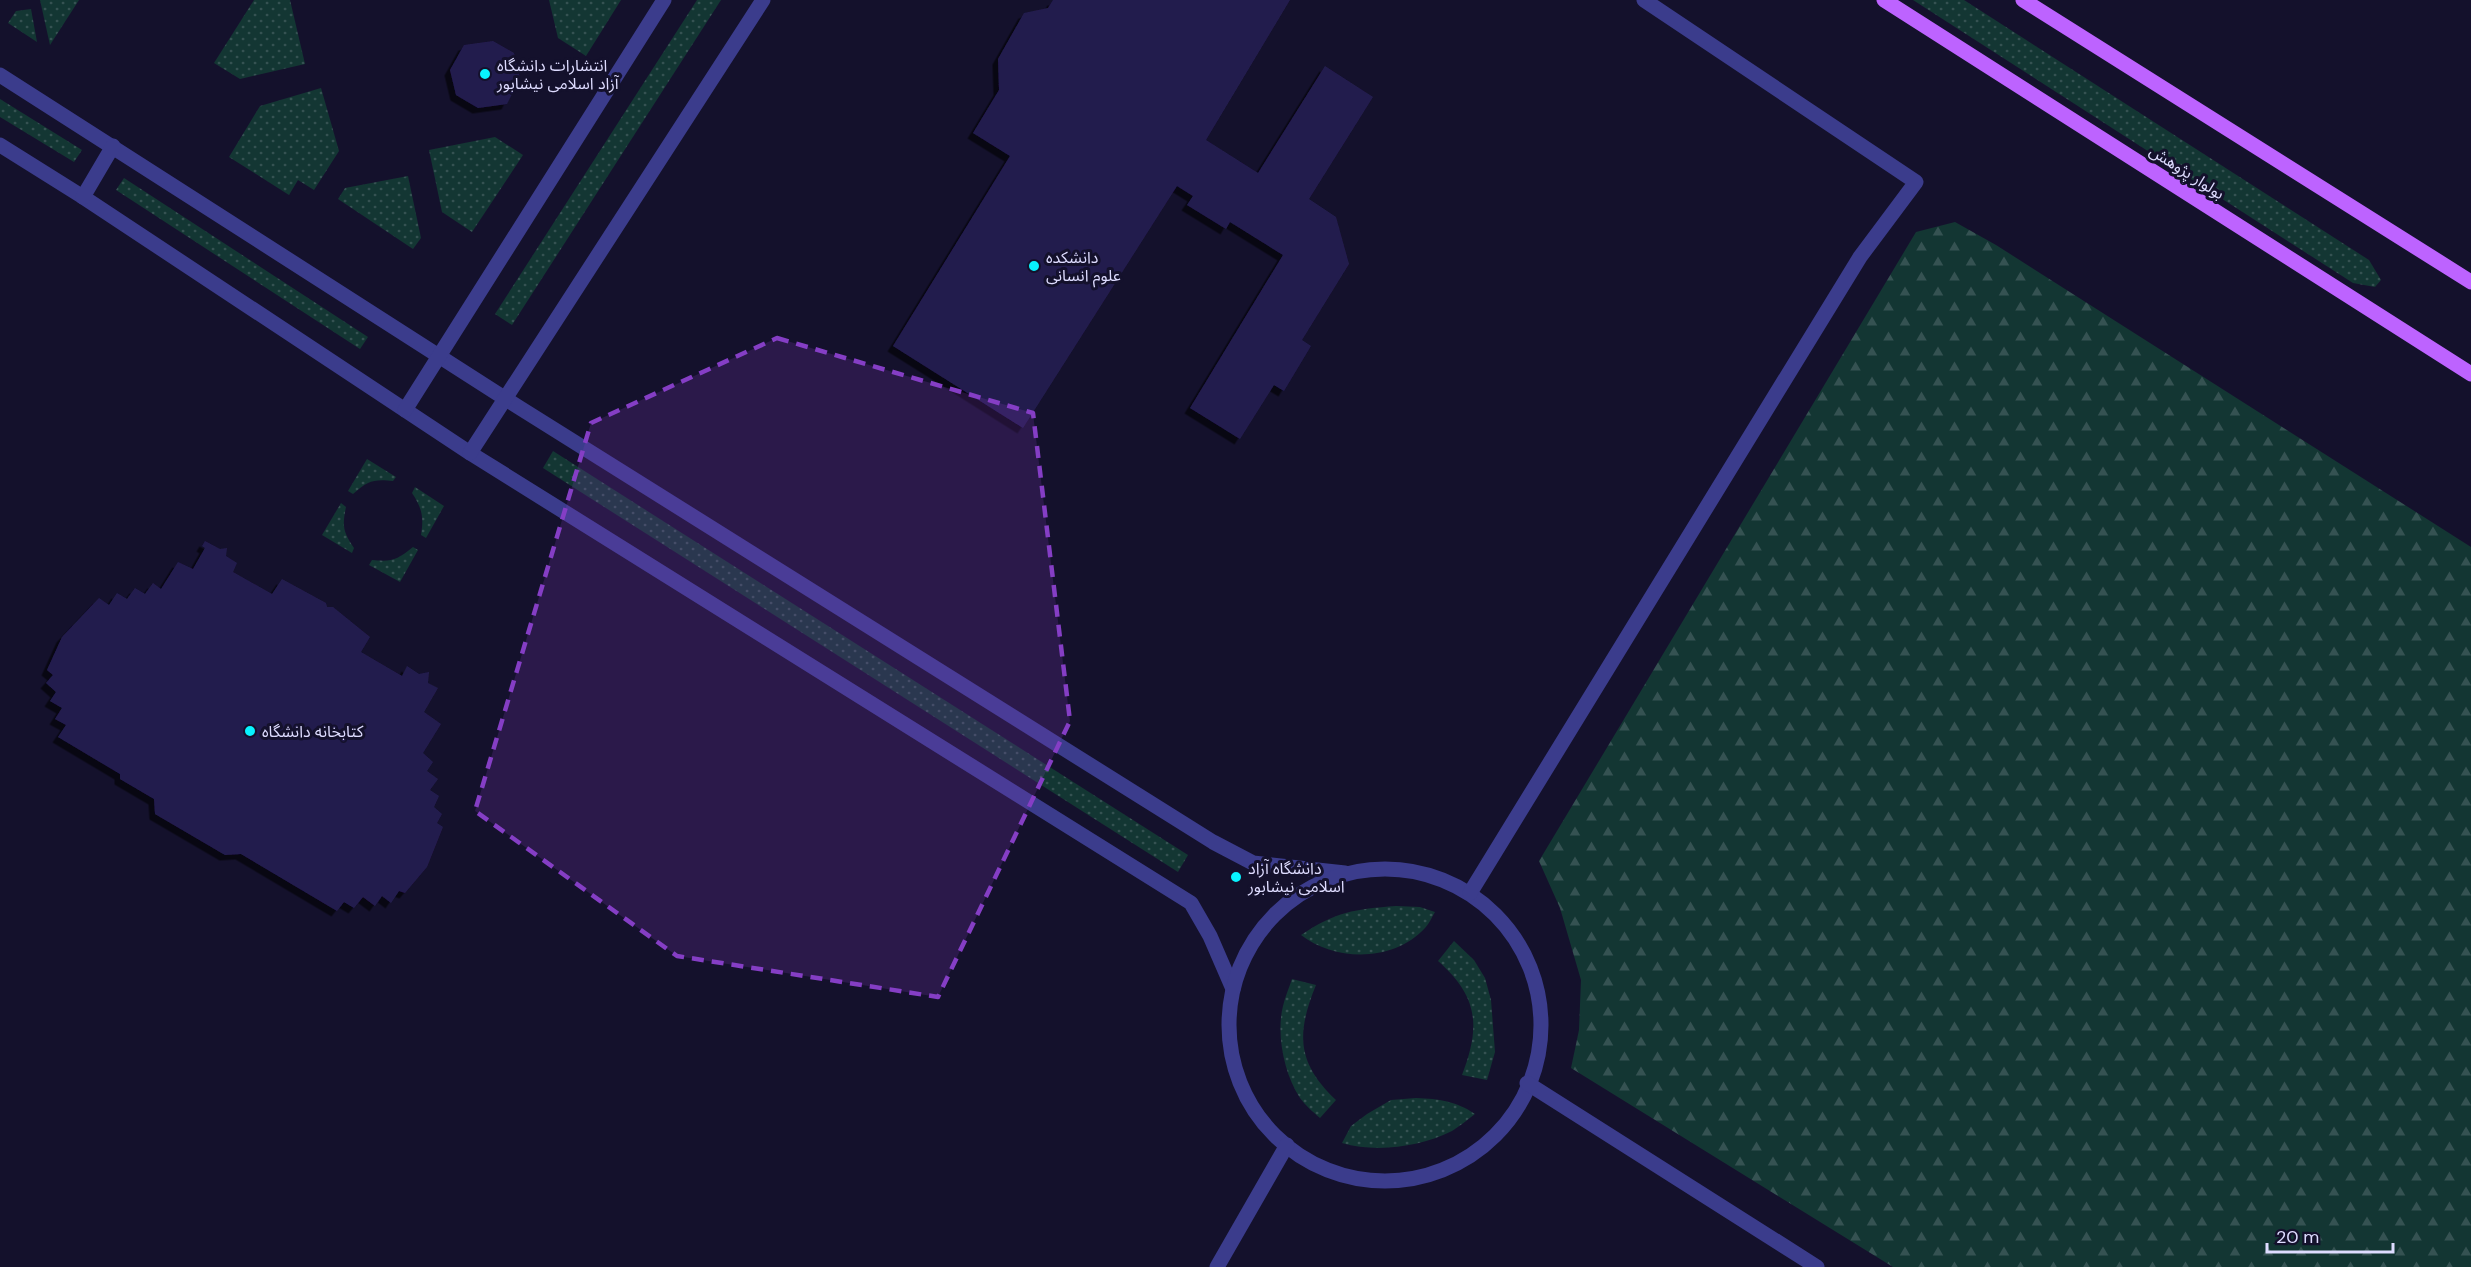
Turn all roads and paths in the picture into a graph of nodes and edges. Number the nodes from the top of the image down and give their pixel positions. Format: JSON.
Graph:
{"nodes":[{"id":1,"x":664,"y":0,"type":"edge"},
{"id":2,"x":763,"y":0,"type":"edge"},
{"id":3,"x":1644,"y":0,"type":"edge"},
{"id":4,"x":1884,"y":0,"type":"edge"},
{"id":5,"x":2023,"y":0,"type":"edge"},
{"id":6,"x":0,"y":75,"type":"edge"},
{"id":7,"x":0,"y":146,"type":"edge"},
{"id":8,"x":113,"y":146,"type":"junction"},
{"id":9,"x":83,"y":197,"type":"junction"},
{"id":10,"x":2471,"y":282,"type":"edge"},
{"id":11,"x":439,"y":357,"type":"junction"},
{"id":12,"x":2471,"y":374,"type":"edge"},
{"id":13,"x":504,"y":398,"type":"junction"},
{"id":14,"x":405,"y":410,"type":"junction"},
{"id":15,"x":470,"y":453,"type":"junction"},
{"id":16,"x":1345,"y":873,"type":"junction"},
{"id":17,"x":1470,"y":893,"type":"junction"},
{"id":18,"x":1233,"y":988,"type":"junction"},
{"id":19,"x":1527,"y":1083,"type":"junction"},
{"id":20,"x":1287,"y":1145,"type":"junction"},
{"id":21,"x":1217,"y":1267,"type":"edge"},
{"id":22,"x":1817,"y":1267,"type":"edge"}],
"edges":[{"from":1,"to":11,"type":"lane"},
{"from":2,"to":13,"type":"lane"},
{"from":3,"to":17,"type":"lane"},
{"from":4,"to":12,"type":"main road","name":"بولوار پژوهش"},
{"from":5,"to":10,"type":"main road"},
{"from":6,"to":8,"type":"lane"},
{"from":7,"to":9,"type":"lane"},
{"from":8,"to":9,"type":"lane"},
{"from":8,"to":11,"type":"lane"},
{"from":9,"to":14,"type":"lane"},
{"from":11,"to":13,"type":"lane"},
{"from":11,"to":14,"type":"lane"},
{"from":13,"to":15,"type":"lane"},
{"from":13,"to":16,"type":"lane"},
{"from":14,"to":15,"type":"lane"},
{"from":15,"to":18,"type":"lane"},
{"from":16,"to":17,"type":"lane"},
{"from":16,"to":18,"type":"lane"},
{"from":17,"to":19,"type":"lane"},
{"from":18,"to":20,"type":"lane"},
{"from":19,"to":20,"type":"lane"},
{"from":19,"to":22,"type":"lane"},
{"from":20,"to":21,"type":"lane"}]}
